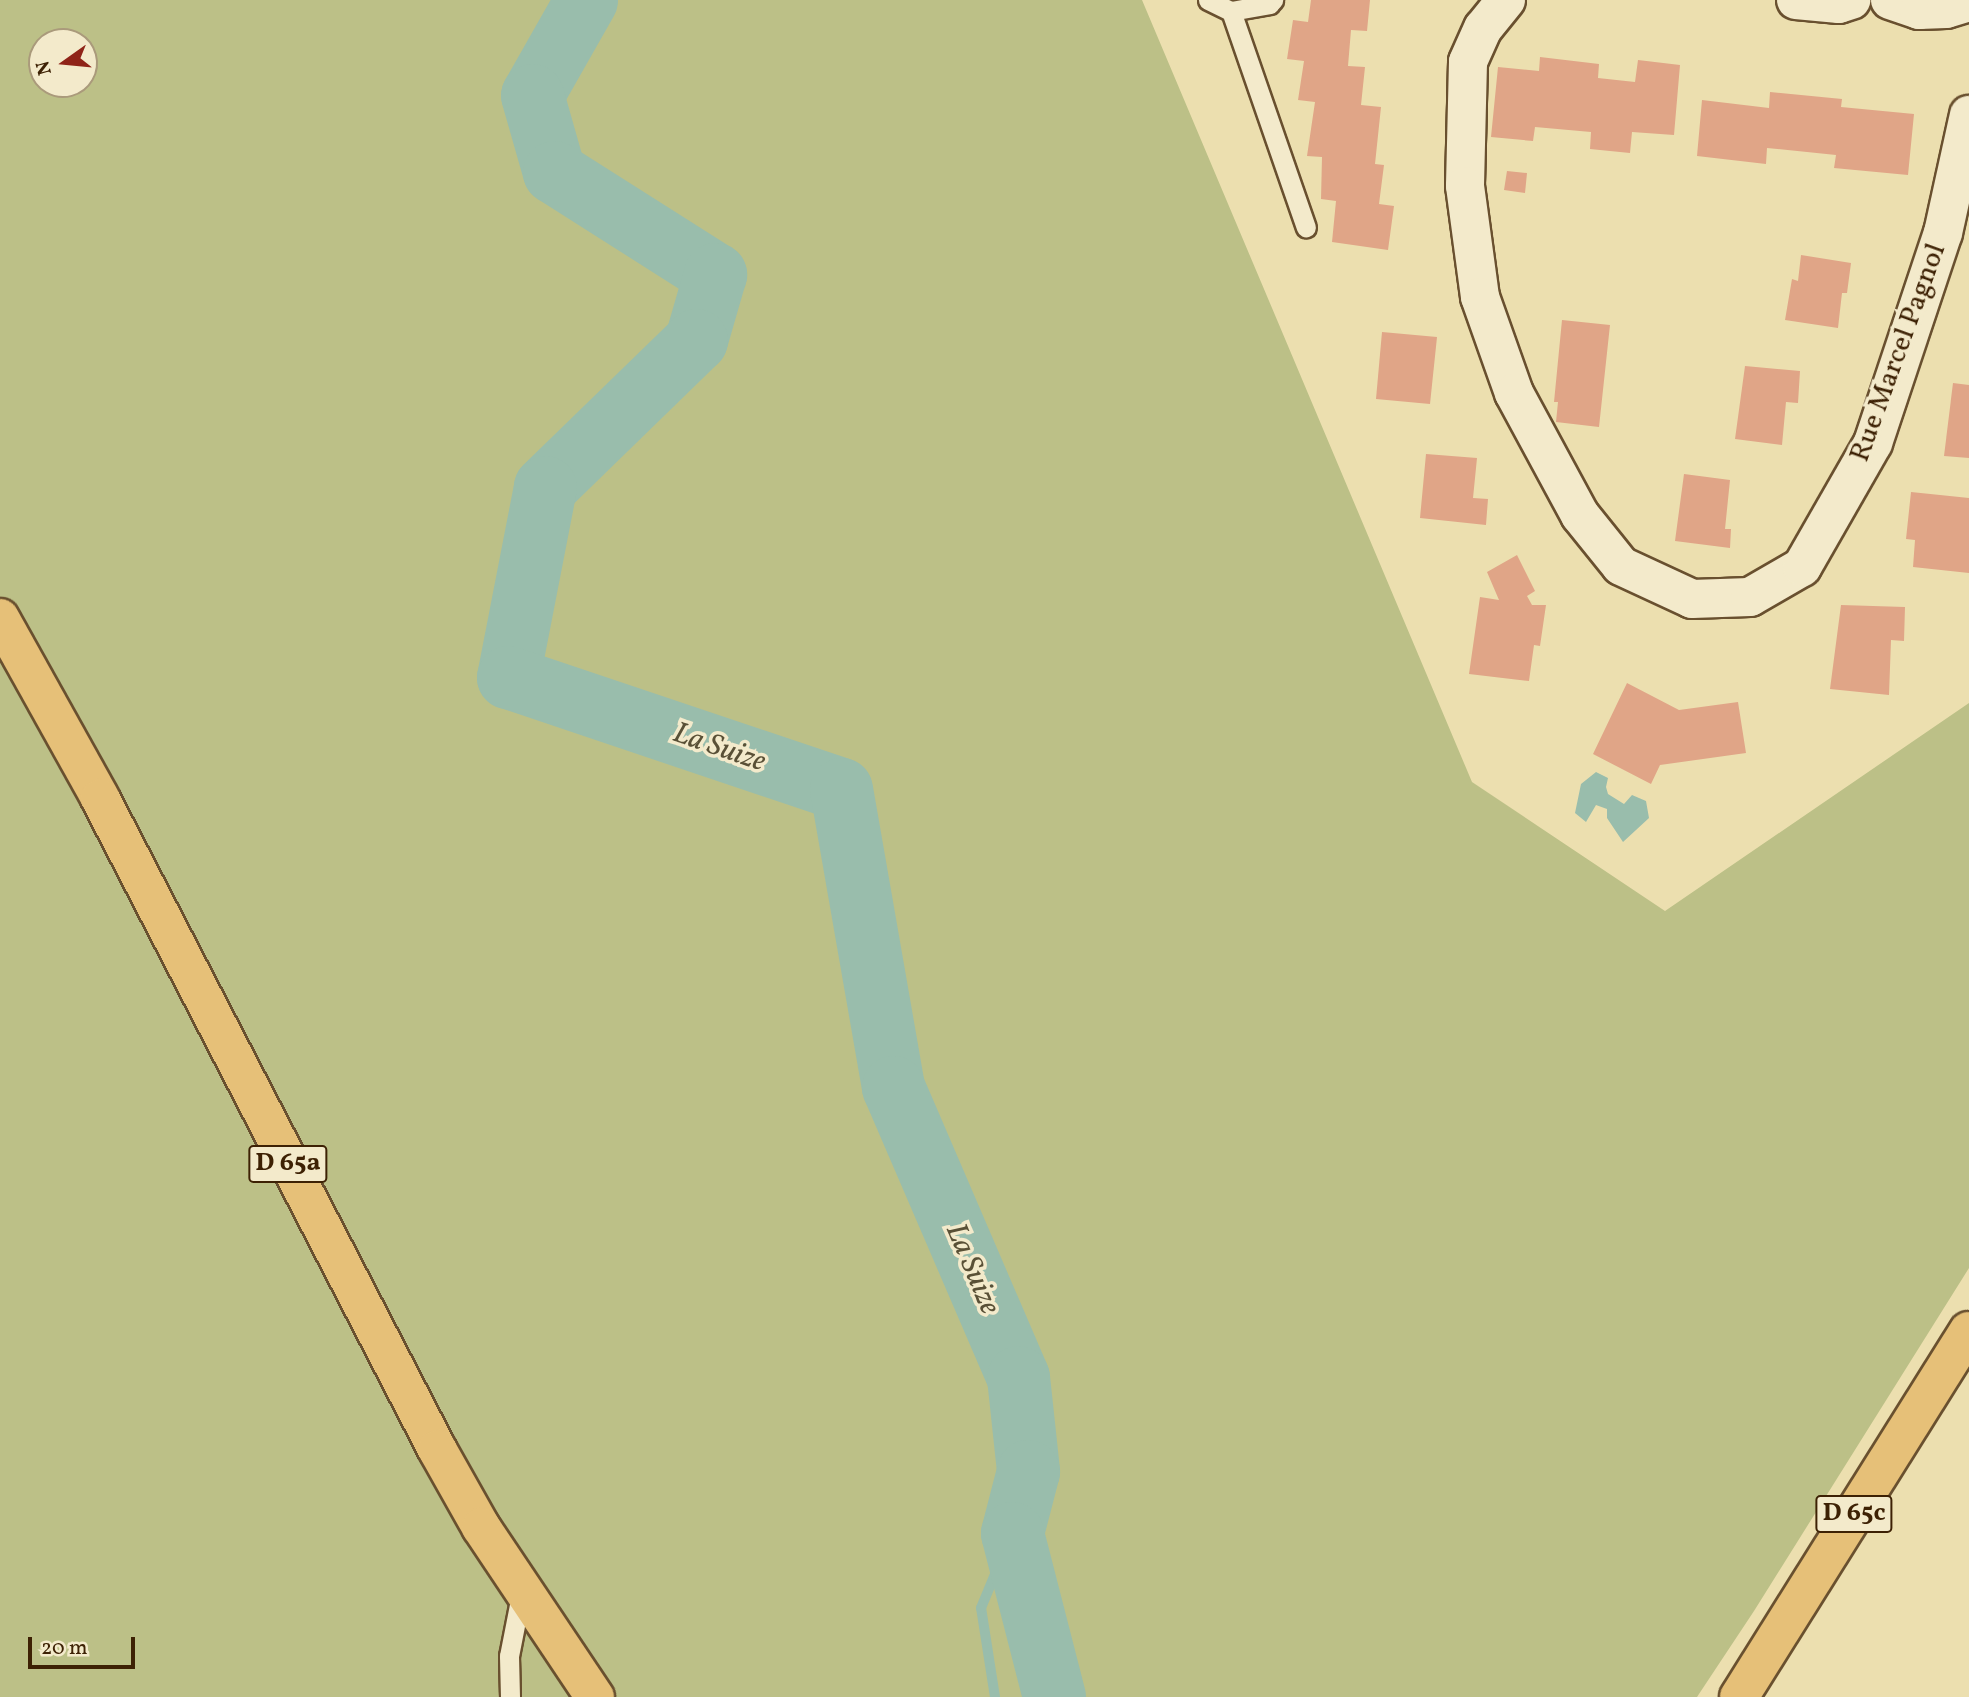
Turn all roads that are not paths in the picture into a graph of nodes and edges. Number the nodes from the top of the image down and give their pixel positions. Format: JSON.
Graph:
{"nodes":[{"id":1,"x":1208,"y":0,"type":"edge"},
{"id":2,"x":1273,"y":0,"type":"edge"},
{"id":3,"x":1505,"y":0,"type":"edge"},
{"id":4,"x":1796,"y":0,"type":"edge"},
{"id":5,"x":1851,"y":0,"type":"edge"},
{"id":6,"x":1890,"y":0,"type":"edge"},
{"id":7,"x":1968,"y":8,"type":"edge"},
{"id":8,"x":1231,"y":11,"type":"junction"},
{"id":9,"x":1969,"y":115,"type":"edge"},
{"id":10,"x":1306,"y":227,"type":"dead end"},
{"id":11,"x":0,"y":618,"type":"edge"},
{"id":12,"x":1969,"y":1331,"type":"edge"},
{"id":13,"x":522,"y":1589,"type":"junction"},
{"id":14,"x":510,"y":1697,"type":"edge"},
{"id":15,"x":596,"y":1697,"type":"edge"},
{"id":16,"x":1738,"y":1697,"type":"edge"}],
"edges":[{"from":1,"to":8,"type":"lane"},
{"from":2,"to":8,"type":"lane"},
{"from":3,"to":9,"type":"street","name":"Rue Marcel Pagnol"},
{"from":4,"to":5,"type":"street"},
{"from":6,"to":7,"type":"street"},
{"from":8,"to":10,"type":"lane"},
{"from":11,"to":13,"type":"main road","number":"D 65a"},
{"from":12,"to":16,"type":"main road","number":"D 65c"},
{"from":13,"to":14,"type":"lane"},
{"from":13,"to":15,"type":"main road","number":"D 65a"}]}
